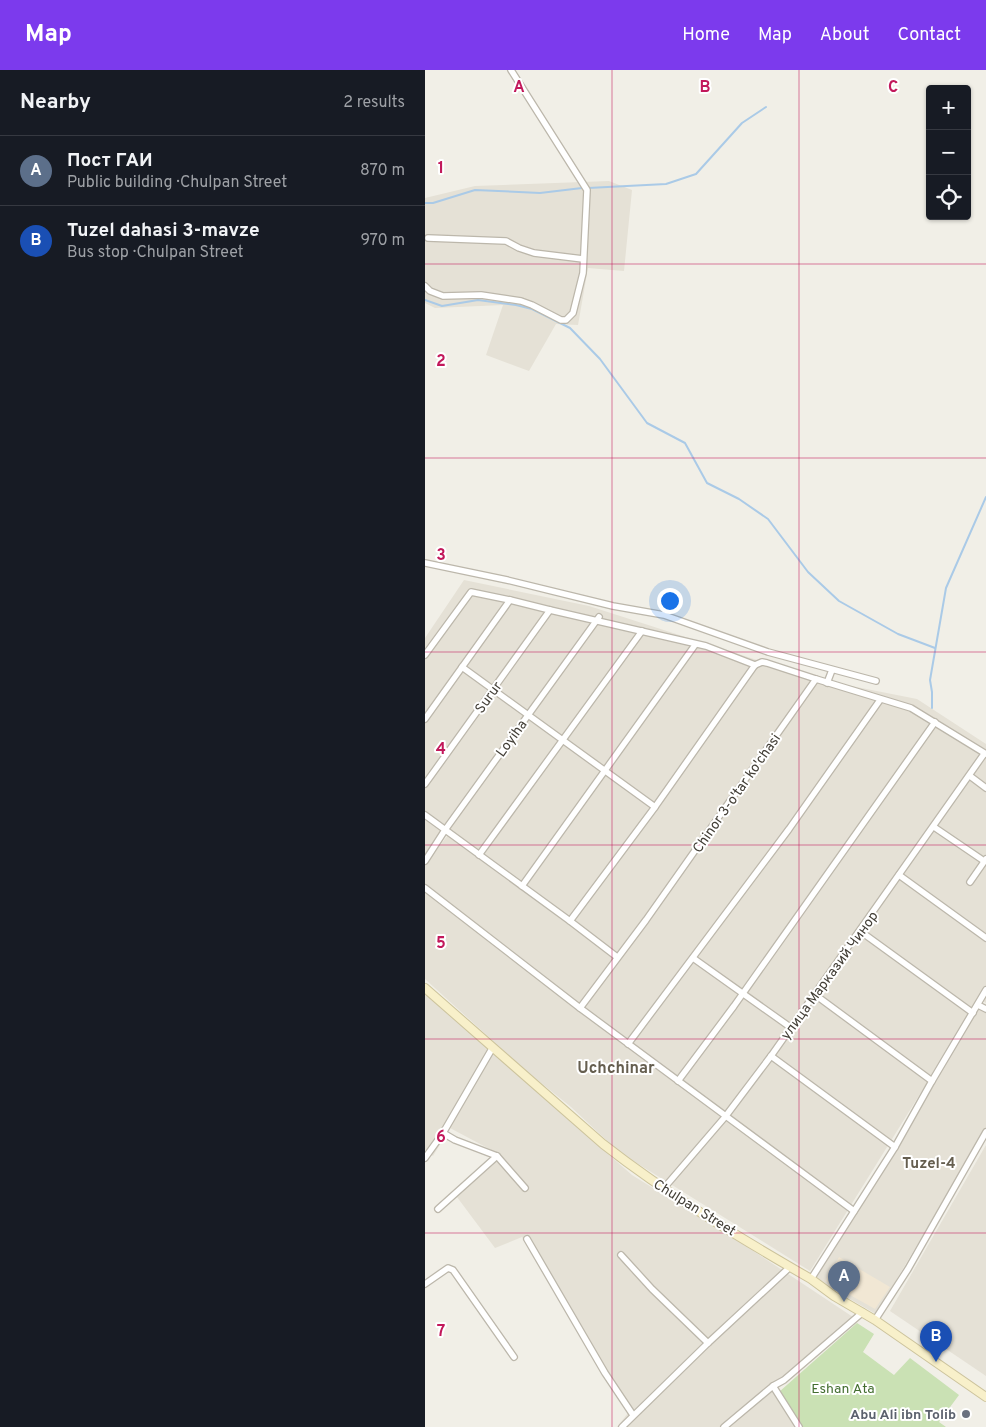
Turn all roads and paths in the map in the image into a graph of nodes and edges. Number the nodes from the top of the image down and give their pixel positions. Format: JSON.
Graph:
{"nodes":[{"id":1,"x":511,"y":70,"type":"edge"},
{"id":2,"x":428,"y":238,"type":"dead end"},
{"id":3,"x":583,"y":259,"type":"junction"},
{"id":4,"x":425,"y":286,"type":"edge"},
{"id":5,"x":425,"y":563,"type":"edge"},
{"id":6,"x":510,"y":600,"type":"junction"},
{"id":7,"x":550,"y":610,"type":"junction"},
{"id":8,"x":597,"y":619,"type":"junction"},
{"id":9,"x":642,"y":631,"type":"junction"},
{"id":10,"x":695,"y":645,"type":"junction"},
{"id":11,"x":425,"y":656,"type":"edge"},
{"id":12,"x":755,"y":665,"type":"junction"},
{"id":13,"x":462,"y":667,"type":"junction"},
{"id":14,"x":833,"y":670,"type":"junction"},
{"id":15,"x":817,"y":679,"type":"junction"},
{"id":16,"x":876,"y":682,"type":"dead end"},
{"id":17,"x":827,"y":683,"type":"junction"},
{"id":18,"x":493,"y":690,"type":"junction"},
{"id":19,"x":880,"y":700,"type":"junction"},
{"id":20,"x":528,"y":715,"type":"junction"},
{"id":21,"x":425,"y":719,"type":"edge"},
{"id":22,"x":935,"y":722,"type":"junction"},
{"id":23,"x":562,"y":740,"type":"junction"},
{"id":24,"x":985,"y":754,"type":"edge"},
{"id":25,"x":605,"y":771,"type":"junction"},
{"id":26,"x":970,"y":776,"type":"junction"},
{"id":27,"x":425,"y":784,"type":"edge"},
{"id":28,"x":986,"y":788,"type":"edge"},
{"id":29,"x":655,"y":807,"type":"junction"},
{"id":30,"x":425,"y":816,"type":"edge"},
{"id":31,"x":934,"y":827,"type":"junction"},
{"id":32,"x":445,"y":830,"type":"junction"},
{"id":33,"x":479,"y":855,"type":"junction"},
{"id":34,"x":985,"y":860,"type":"edge"},
{"id":35,"x":425,"y":861,"type":"edge"},
{"id":36,"x":899,"y":875,"type":"junction"},
{"id":37,"x":970,"y":882,"type":"dead end"},
{"id":38,"x":522,"y":886,"type":"junction"},
{"id":39,"x":425,"y":888,"type":"edge"},
{"id":40,"x":570,"y":921,"type":"junction"},
{"id":41,"x":860,"y":931,"type":"junction"},
{"id":42,"x":986,"y":938,"type":"edge"},
{"id":43,"x":617,"y":957,"type":"junction"},
{"id":44,"x":693,"y":958,"type":"junction"},
{"id":45,"x":425,"y":989,"type":"edge"},
{"id":46,"x":986,"y":990,"type":"edge"},
{"id":47,"x":742,"y":994,"type":"junction"},
{"id":48,"x":814,"y":994,"type":"junction"},
{"id":49,"x":977,"y":1005,"type":"junction"},
{"id":50,"x":580,"y":1008,"type":"junction"},
{"id":51,"x":986,"y":1009,"type":"edge"},
{"id":52,"x":973,"y":1013,"type":"junction"},
{"id":53,"x":790,"y":1027,"type":"junction"},
{"id":54,"x":628,"y":1044,"type":"junction"},
{"id":55,"x":493,"y":1047,"type":"junction"},
{"id":56,"x":771,"y":1056,"type":"junction"},
{"id":57,"x":677,"y":1081,"type":"junction"},
{"id":58,"x":932,"y":1081,"type":"junction"},
{"id":59,"x":725,"y":1117,"type":"junction"},
{"id":60,"x":986,"y":1132,"type":"edge"},
{"id":61,"x":443,"y":1133,"type":"junction"},
{"id":62,"x":979,"y":1143,"type":"junction"},
{"id":63,"x":425,"y":1147,"type":"edge"},
{"id":64,"x":895,"y":1147,"type":"junction"},
{"id":65,"x":986,"y":1148,"type":"edge"},
{"id":66,"x":431,"y":1152,"type":"junction"},
{"id":67,"x":497,"y":1156,"type":"junction"},
{"id":68,"x":425,"y":1158,"type":"edge"},
{"id":69,"x":525,"y":1188,"type":"dead end"},
{"id":70,"x":664,"y":1188,"type":"junction"},
{"id":71,"x":438,"y":1209,"type":"dead end"},
{"id":72,"x":854,"y":1212,"type":"junction"},
{"id":73,"x":527,"y":1239,"type":"dead end"},
{"id":74,"x":621,"y":1255,"type":"dead end"},
{"id":75,"x":790,"y":1267,"type":"junction"},
{"id":76,"x":811,"y":1279,"type":"junction"},
{"id":77,"x":425,"y":1284,"type":"edge"},
{"id":78,"x":863,"y":1312,"type":"junction"},
{"id":79,"x":875,"y":1320,"type":"junction"},
{"id":80,"x":708,"y":1342,"type":"junction"},
{"id":81,"x":514,"y":1357,"type":"dead end"},
{"id":82,"x":773,"y":1386,"type":"junction"},
{"id":83,"x":986,"y":1397,"type":"edge"},
{"id":84,"x":633,"y":1415,"type":"junction"},
{"id":85,"x":622,"y":1427,"type":"edge"},
{"id":86,"x":724,"y":1427,"type":"edge"},
{"id":87,"x":799,"y":1427,"type":"edge"}],
"edges":[{"from":1,"to":3,"type":"street"},
{"from":2,"to":3,"type":"street"},
{"from":3,"to":4,"type":"street"},
{"from":5,"to":14,"type":"street"},
{"from":6,"to":7,"type":"street"},
{"from":6,"to":11,"type":"street"},
{"from":6,"to":13,"type":"street"},
{"from":7,"to":8,"type":"street"},
{"from":7,"to":18,"type":"street","name":"Surur"},
{"from":8,"to":9,"type":"street"},
{"from":8,"to":20,"type":"street","name":"Loyiha"},
{"from":9,"to":10,"type":"street"},
{"from":9,"to":23,"type":"street"},
{"from":10,"to":12,"type":"street"},
{"from":10,"to":25,"type":"street"},
{"from":12,"to":15,"type":"street"},
{"from":12,"to":29,"type":"street"},
{"from":13,"to":18,"type":"street"},
{"from":13,"to":21,"type":"street"},
{"from":14,"to":16,"type":"street"},
{"from":14,"to":17,"type":"street"},
{"from":15,"to":17,"type":"street"},
{"from":15,"to":43,"type":"street","name":"Chinor 3-o'tar ko'chasi"},
{"from":17,"to":19,"type":"street"},
{"from":18,"to":20,"type":"street"},
{"from":18,"to":27,"type":"street","name":"Surur"},
{"from":19,"to":22,"type":"street"},
{"from":19,"to":44,"type":"street"},
{"from":20,"to":23,"type":"street"},
{"from":20,"to":32,"type":"street","name":"Loyiha"},
{"from":22,"to":24,"type":"street"},
{"from":22,"to":47,"type":"street"},
{"from":23,"to":25,"type":"street"},
{"from":23,"to":33,"type":"street"},
{"from":24,"to":26,"type":"street","name":"улица Марказий Чинор"},
{"from":25,"to":29,"type":"street"},
{"from":25,"to":38,"type":"street"},
{"from":26,"to":28,"type":"street"},
{"from":26,"to":31,"type":"street","name":"улица Марказий Чинор"},
{"from":29,"to":40,"type":"street"},
{"from":30,"to":32,"type":"street"},
{"from":31,"to":34,"type":"street"},
{"from":31,"to":36,"type":"street","name":"улица Марказий Чинор"},
{"from":32,"to":33,"type":"street"},
{"from":32,"to":35,"type":"street","name":"Loyiha"},
{"from":33,"to":38,"type":"street"},
{"from":34,"to":37,"type":"street"},
{"from":36,"to":41,"type":"street","name":"улица Марказий Чинор"},
{"from":36,"to":42,"type":"street"},
{"from":38,"to":40,"type":"street"},
{"from":39,"to":50,"type":"street"},
{"from":40,"to":43,"type":"street"},
{"from":41,"to":48,"type":"street","name":"улица Марказий Чинор"},
{"from":41,"to":52,"type":"street"},
{"from":43,"to":50,"type":"street","name":"Chinor 3-o'tar ko'chasi"},
{"from":44,"to":47,"type":"street"},
{"from":44,"to":54,"type":"street"},
{"from":45,"to":55,"type":"main road","name":"Chulpan Street"},
{"from":46,"to":49,"type":"street"},
{"from":47,"to":53,"type":"street"},
{"from":47,"to":57,"type":"street"},
{"from":48,"to":53,"type":"street","name":"улица Марказий Чинор"},
{"from":48,"to":58,"type":"street"},
{"from":49,"to":51,"type":"street"},
{"from":49,"to":52,"type":"street"},
{"from":50,"to":54,"type":"street"},
{"from":52,"to":58,"type":"street"},
{"from":53,"to":56,"type":"street","name":"улица Марказий Чинор"},
{"from":54,"to":57,"type":"street"},
{"from":55,"to":61,"type":"street"},
{"from":55,"to":70,"type":"main road","name":"Chulpan Street"},
{"from":56,"to":59,"type":"street","name":"улица Марказий Чинор"},
{"from":56,"to":64,"type":"street"},
{"from":57,"to":59,"type":"street"},
{"from":58,"to":64,"type":"street"},
{"from":59,"to":70,"type":"street","name":"улица Марказий Чинор"},
{"from":59,"to":72,"type":"street"},
{"from":60,"to":62,"type":"street"},
{"from":61,"to":66,"type":"street"},
{"from":61,"to":67,"type":"street"},
{"from":62,"to":65,"type":"street"},
{"from":62,"to":79,"type":"street"},
{"from":63,"to":66,"type":"street"},
{"from":64,"to":72,"type":"street"},
{"from":66,"to":68,"type":"street"},
{"from":67,"to":69,"type":"street"},
{"from":67,"to":71,"type":"street"},
{"from":70,"to":75,"type":"main road","name":"Chulpan Street"},
{"from":72,"to":76,"type":"street"},
{"from":73,"to":84,"type":"street"},
{"from":74,"to":80,"type":"street"},
{"from":75,"to":76,"type":"main road","name":"Chulpan Street"},
{"from":75,"to":80,"type":"street"},
{"from":76,"to":78,"type":"main road","name":"Chulpan Street"},
{"from":77,"to":81,"type":"street"},
{"from":78,"to":79,"type":"main road","name":"Chulpan Street"},
{"from":78,"to":82,"type":"street"},
{"from":79,"to":83,"type":"main road","name":"Chulpan Street"},
{"from":80,"to":84,"type":"street"},
{"from":82,"to":86,"type":"street"},
{"from":82,"to":87,"type":"street"},
{"from":84,"to":85,"type":"street"}]}
